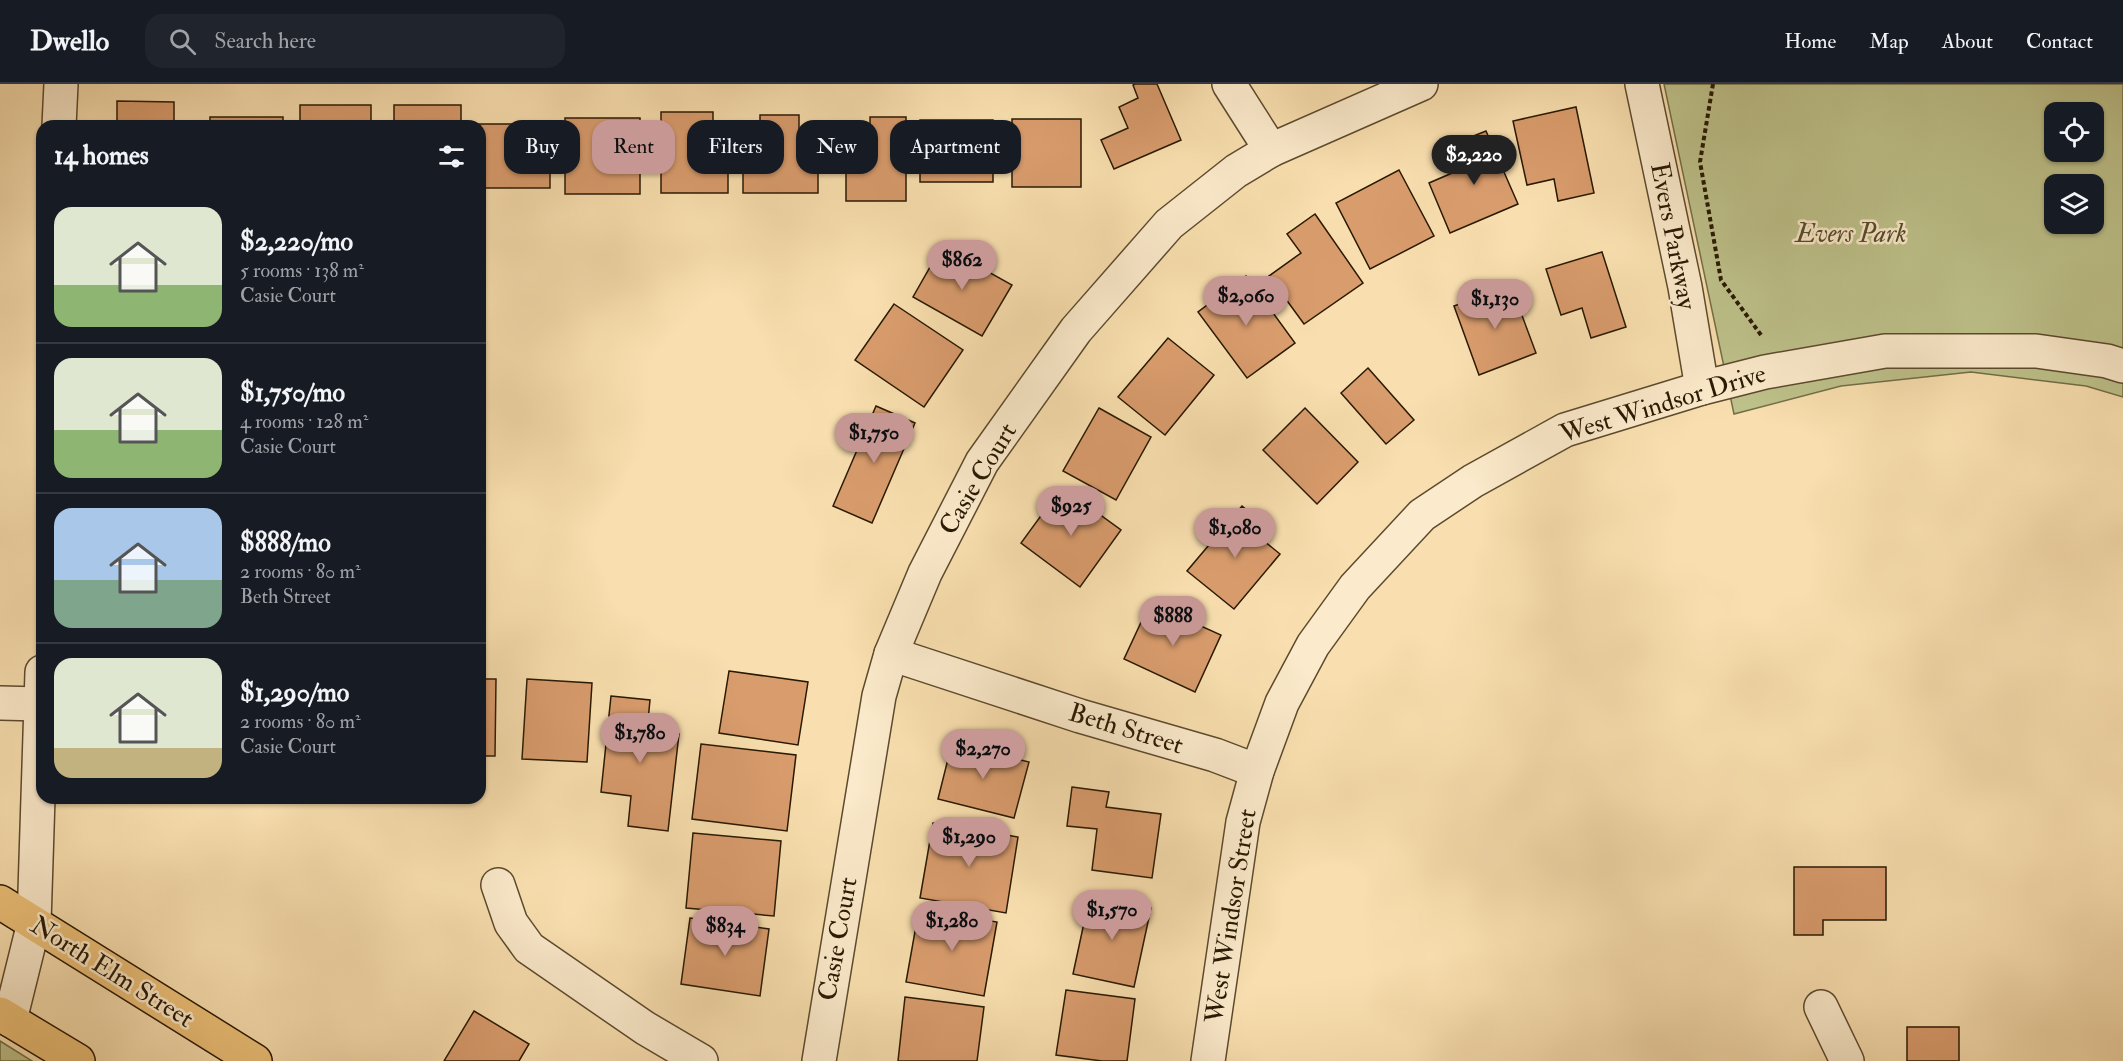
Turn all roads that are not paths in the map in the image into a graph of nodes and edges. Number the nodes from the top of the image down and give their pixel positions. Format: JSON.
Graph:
{"nodes":[{"id":1,"x":61,"y":84,"type":"edge"},
{"id":2,"x":1229,"y":84,"type":"edge"},
{"id":3,"x":1420,"y":84,"type":"edge"},
{"id":4,"x":1642,"y":84,"type":"edge"},
{"id":5,"x":59,"y":120,"type":"edge"},
{"id":6,"x":1271,"y":150,"type":"junction"},
{"id":7,"x":2123,"y":366,"type":"edge"},
{"id":8,"x":1702,"y":388,"type":"junction"},
{"id":9,"x":891,"y":654,"type":"junction"},
{"id":10,"x":0,"y":702,"type":"edge"},
{"id":11,"x":36,"y":704,"type":"edge"},
{"id":12,"x":1257,"y":771,"type":"junction"},
{"id":13,"x":38,"y":804,"type":"edge"},
{"id":14,"x":498,"y":885,"type":"dead end"},
{"id":15,"x":0,"y":902,"type":"edge"},
{"id":16,"x":34,"y":923,"type":"junction"},
{"id":17,"x":1821,"y":1007,"type":"dead end"},
{"id":18,"x":5,"y":1017,"type":"edge"},
{"id":19,"x":78,"y":1061,"type":"edge"},
{"id":20,"x":255,"y":1061,"type":"edge"},
{"id":21,"x":701,"y":1061,"type":"edge"},
{"id":22,"x":819,"y":1061,"type":"edge"},
{"id":23,"x":1208,"y":1061,"type":"edge"},
{"id":24,"x":1847,"y":1061,"type":"edge"}],
"edges":[{"from":1,"to":5,"type":"street"},
{"from":2,"to":6,"type":"street"},
{"from":3,"to":6,"type":"street","name":"Casie Court"},
{"from":4,"to":8,"type":"street","name":"Evers Parkway"},
{"from":6,"to":9,"type":"street","name":"Casie Court"},
{"from":7,"to":8,"type":"street","name":"West Windsor Drive"},
{"from":8,"to":12,"type":"street","name":"West Windsor Drive"},
{"from":9,"to":12,"type":"street","name":"Beth Street"},
{"from":9,"to":22,"type":"street","name":"Casie Court"},
{"from":10,"to":11,"type":"street"},
{"from":12,"to":23,"type":"street","name":"West Windsor Street"},
{"from":13,"to":16,"type":"street"},
{"from":14,"to":21,"type":"street"},
{"from":15,"to":16,"type":"main road","name":"North Elm Street"},
{"from":16,"to":18,"type":"street"},
{"from":16,"to":20,"type":"main road","name":"North Elm Street"},
{"from":17,"to":24,"type":"street"},
{"from":18,"to":19,"type":"main road"}]}
